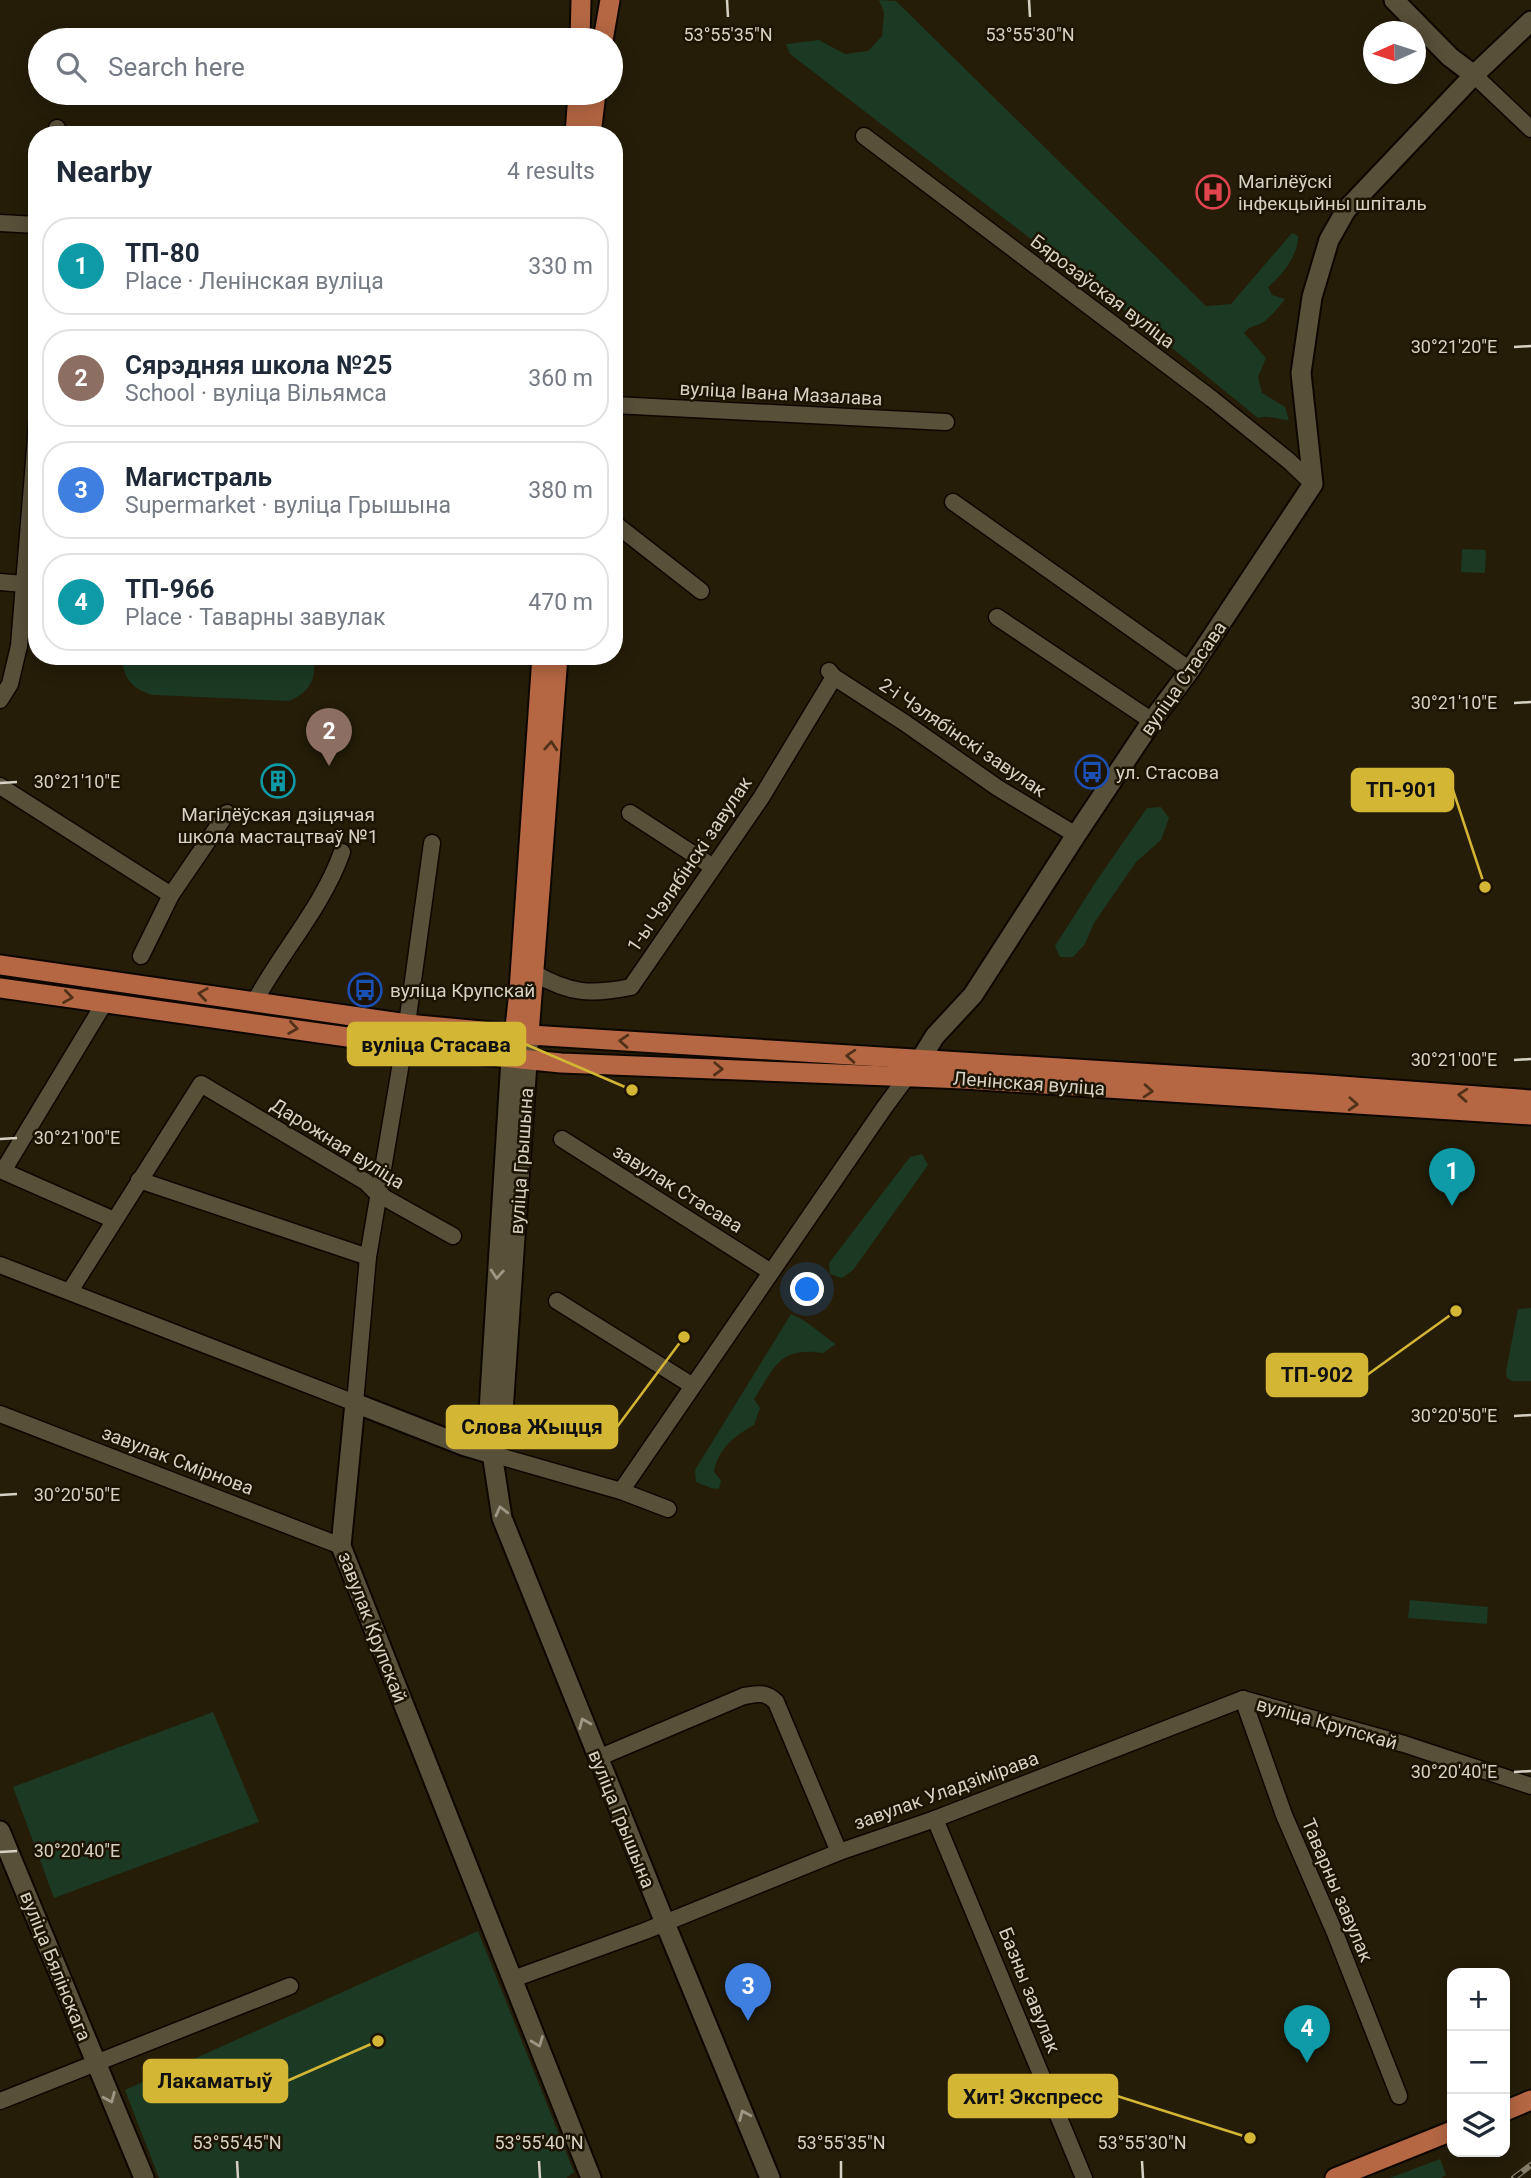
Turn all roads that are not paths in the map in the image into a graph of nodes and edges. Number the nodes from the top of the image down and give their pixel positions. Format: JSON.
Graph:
{"nodes":[{"id":1,"x":581,"y":0,"type":"edge"},
{"id":2,"x":610,"y":0,"type":"edge"},
{"id":3,"x":1394,"y":0,"type":"edge"},
{"id":4,"x":1531,"y":20,"type":"edge"},
{"id":5,"x":580,"y":28,"type":"edge"},
{"id":6,"x":605,"y":28,"type":"edge"},
{"id":7,"x":1474,"y":75,"type":"junction"},
{"id":8,"x":577,"y":105,"type":"edge"},
{"id":9,"x":595,"y":105,"type":"edge"},
{"id":10,"x":576,"y":126,"type":"edge"},
{"id":11,"x":592,"y":126,"type":"edge"},
{"id":12,"x":1531,"y":130,"type":"edge"},
{"id":13,"x":864,"y":136,"type":"dead end"},
{"id":14,"x":0,"y":223,"type":"edge"},
{"id":15,"x":28,"y":225,"type":"edge"},
{"id":16,"x":623,"y":405,"type":"edge"},
{"id":17,"x":946,"y":422,"type":"dead end"},
{"id":18,"x":1313,"y":484,"type":"junction"},
{"id":19,"x":953,"y":502,"type":"dead end"},
{"id":20,"x":623,"y":530,"type":"edge"},
{"id":21,"x":28,"y":535,"type":"edge"},
{"id":22,"x":0,"y":582,"type":"edge"},
{"id":23,"x":24,"y":584,"type":"junction"},
{"id":24,"x":701,"y":591,"type":"dead end"},
{"id":25,"x":997,"y":617,"type":"dead end"},
{"id":26,"x":541,"y":665,"type":"edge"},
{"id":27,"x":557,"y":665,"type":"edge"},
{"id":28,"x":1190,"y":670,"type":"junction"},
{"id":29,"x":832,"y":674,"type":"joint"},
{"id":30,"x":0,"y":700,"type":"edge"},
{"id":31,"x":1152,"y":721,"type":"junction"},
{"id":32,"x":0,"y":786,"type":"edge"},
{"id":33,"x":227,"y":813,"type":"dead end"},
{"id":34,"x":630,"y":813,"type":"dead end"},
{"id":35,"x":1076,"y":835,"type":"junction"},
{"id":36,"x":432,"y":843,"type":"dead end"},
{"id":37,"x":342,"y":852,"type":"dead end"},
{"id":38,"x":713,"y":867,"type":"junction"},
{"id":39,"x":171,"y":895,"type":"junction"},
{"id":40,"x":141,"y":956,"type":"dead end"},
{"id":41,"x":0,"y":965,"type":"edge"},
{"id":42,"x":534,"y":973,"type":"junction"},
{"id":43,"x":0,"y":988,"type":"edge"},
{"id":44,"x":255,"y":1001,"type":"junction"},
{"id":45,"x":105,"y":1002,"type":"junction"},
{"id":46,"x":407,"y":1024,"type":"junction"},
{"id":47,"x":522,"y":1034,"type":"junction"},
{"id":48,"x":404,"y":1045,"type":"junction"},
{"id":49,"x":519,"y":1059,"type":"junction"},
{"id":50,"x":914,"y":1068,"type":"junction"},
{"id":51,"x":1285,"y":1091,"type":"junction"},
{"id":52,"x":1531,"y":1100,"type":"edge"},
{"id":53,"x":1531,"y":1115,"type":"edge"},
{"id":54,"x":562,"y":1139,"type":"dead end"},
{"id":55,"x":139,"y":1180,"type":"junction"},
{"id":56,"x":378,"y":1194,"type":"junction"},
{"id":57,"x":114,"y":1220,"type":"junction"},
{"id":58,"x":453,"y":1236,"type":"dead end"},
{"id":59,"x":368,"y":1256,"type":"junction"},
{"id":60,"x":0,"y":1265,"type":"edge"},
{"id":61,"x":771,"y":1272,"type":"junction"},
{"id":62,"x":70,"y":1291,"type":"junction"},
{"id":63,"x":557,"y":1301,"type":"dead end"},
{"id":64,"x":693,"y":1386,"type":"junction"},
{"id":65,"x":355,"y":1403,"type":"junction"},
{"id":66,"x":0,"y":1414,"type":"edge"},
{"id":67,"x":492,"y":1454,"type":"junction"},
{"id":68,"x":621,"y":1491,"type":"junction"},
{"id":69,"x":668,"y":1508,"type":"dead end"},
{"id":70,"x":341,"y":1546,"type":"junction"},
{"id":71,"x":1243,"y":1699,"type":"junction"},
{"id":72,"x":598,"y":1758,"type":"junction"},
{"id":73,"x":1531,"y":1786,"type":"edge"},
{"id":74,"x":935,"y":1819,"type":"junction"},
{"id":75,"x":0,"y":1831,"type":"edge"},
{"id":76,"x":839,"y":1852,"type":"junction"},
{"id":77,"x":665,"y":1923,"type":"junction"},
{"id":78,"x":513,"y":1979,"type":"junction"},
{"id":79,"x":290,"y":1986,"type":"dead end"},
{"id":80,"x":95,"y":2063,"type":"junction"},
{"id":81,"x":1399,"y":2095,"type":"dead end"},
{"id":82,"x":1531,"y":2100,"type":"edge"},
{"id":83,"x":0,"y":2101,"type":"edge"},
{"id":84,"x":1510,"y":2108,"type":"edge"},
{"id":85,"x":1447,"y":2133,"type":"edge"},
{"id":86,"x":144,"y":2178,"type":"edge"},
{"id":87,"x":591,"y":2178,"type":"edge"},
{"id":88,"x":770,"y":2178,"type":"edge"},
{"id":89,"x":1084,"y":2178,"type":"edge"},
{"id":90,"x":1335,"y":2178,"type":"edge"}],
"edges":[{"from":1,"to":5,"type":"main road"},
{"from":2,"to":6,"type":"main road"},
{"from":3,"to":7,"type":"main road"},
{"from":4,"to":7,"type":"main road"},
{"from":7,"to":12,"type":"street"},
{"from":7,"to":18,"type":"main road"},
{"from":8,"to":10,"type":"main road"},
{"from":9,"to":11,"type":"main road"},
{"from":13,"to":18,"type":"street","name":"Бярозаўская вуліца"},
{"from":14,"to":15,"type":"street"},
{"from":16,"to":17,"type":"street","name":"вуліца Iвана Мазалава"},
{"from":18,"to":28,"type":"main road","name":"вуліца Стасава"},
{"from":19,"to":28,"type":"street"},
{"from":20,"to":24,"type":"street"},
{"from":21,"to":23,"type":"street"},
{"from":22,"to":23,"type":"street"},
{"from":23,"to":30,"type":"street"},
{"from":25,"to":31,"type":"street"},
{"from":26,"to":47,"type":"main road","name":"вуліца Грышына"},
{"from":42,"to":27,"type":"main road","name":"вуліца Грышына","one_way":true},
{"from":28,"to":31,"type":"main road","name":"вуліца Стасава"},
{"from":29,"to":35,"type":"street","name":"2-і Чэлябінскі завулак"},
{"from":29,"to":38,"type":"street","name":"1-ы Чэлябінскі завулак"},
{"from":31,"to":35,"type":"main road","name":"вуліца Стасава"},
{"from":32,"to":39,"type":"street"},
{"from":33,"to":39,"type":"street"},
{"from":34,"to":38,"type":"street"},
{"from":35,"to":50,"type":"main road","name":"вуліца Стасава"},
{"from":36,"to":46,"type":"street"},
{"from":37,"to":44,"type":"street"},
{"from":38,"to":42,"type":"street","name":"1-ы Чэлябінскі завулак"},
{"from":39,"to":40,"type":"street"},
{"from":44,"to":41,"type":"main road","one_way":true},
{"from":42,"to":47,"type":"main road","name":"вуліца Грышына"},
{"from":43,"to":45,"type":"main road","one_way":true},
{"from":44,"to":46,"type":"main road"},
{"from":45,"to":48,"type":"main road","one_way":true},
{"from":45,"to":57,"type":"street"},
{"from":46,"to":47,"type":"main road"},
{"from":47,"to":49,"type":"main road","name":"вуліца Грышына"},
{"from":50,"to":47,"type":"main road","name":"Ленінская вуліца","one_way":true},
{"from":48,"to":49,"type":"main road"},
{"from":48,"to":56,"type":"street","name":"завулак Крупскай"},
{"from":49,"to":50,"type":"main road","name":"Ленінская вуліца","one_way":true},
{"from":49,"to":67,"type":"main road","name":"вуліца Грышына"},
{"from":50,"to":51,"type":"main road","name":"Ленінская вуліца"},
{"from":50,"to":61,"type":"street","name":"вуліца Стасава"},
{"from":52,"to":51,"type":"main road","name":"Ленінская вуліца","one_way":true},
{"from":51,"to":53,"type":"main road","name":"Ленінская вуліца","one_way":true},
{"from":54,"to":61,"type":"street","name":"завулак Стасава"},
{"from":55,"to":56,"type":"street","name":"Дарожная вуліца"},
{"from":55,"to":57,"type":"street"},
{"from":55,"to":59,"type":"street"},
{"from":56,"to":58,"type":"street","name":"Дарожная вуліца"},
{"from":56,"to":59,"type":"street","name":"завулак Крупскай"},
{"from":57,"to":62,"type":"street"},
{"from":59,"to":65,"type":"street","name":"завулак Крупскай"},
{"from":60,"to":62,"type":"street"},
{"from":61,"to":64,"type":"street","name":"вуліца Стасава"},
{"from":62,"to":65,"type":"street"},
{"from":63,"to":64,"type":"street"},
{"from":64,"to":68,"type":"street","name":"вуліца Стасава"},
{"from":65,"to":67,"type":"main road"},
{"from":65,"to":70,"type":"main road","name":"завулак Крупскай"},
{"from":66,"to":70,"type":"street","name":"завулак Смірнова"},
{"from":67,"to":68,"type":"street"},
{"from":72,"to":67,"type":"main road","name":"вуліца Грышына","one_way":true},
{"from":68,"to":69,"type":"street"},
{"from":70,"to":78,"type":"main road","name":"завулак Крупскай"},
{"from":71,"to":73,"type":"street","name":"вуліца Крупскай"},
{"from":71,"to":74,"type":"street","name":"завулак Уладзімірава"},
{"from":71,"to":81,"type":"street","name":"Таварны завулак"},
{"from":72,"to":76,"type":"street"},
{"from":72,"to":77,"type":"main road","name":"вуліца Грышына"},
{"from":74,"to":76,"type":"street","name":"завулак Уладзімірава"},
{"from":74,"to":89,"type":"street","name":"Базны завулак"},
{"from":75,"to":80,"type":"main road","name":"вуліца Бялінскага"},
{"from":76,"to":77,"type":"street","name":"завулак Уладзімірава"},
{"from":77,"to":78,"type":"street","name":"завулак Уладзімірава"},
{"from":88,"to":77,"type":"main road","name":"вуліца Грышына","one_way":true},
{"from":78,"to":87,"type":"main road","name":"завулак Крупскай","one_way":true},
{"from":79,"to":80,"type":"street","name":"вуліца Бялінскага"},
{"from":80,"to":83,"type":"street","name":"вуліца Бялінскага"},
{"from":80,"to":86,"type":"main road","name":"вуліца Бялінскага","one_way":true},
{"from":82,"to":84,"type":"main road"},
{"from":85,"to":90,"type":"main road"}]}
